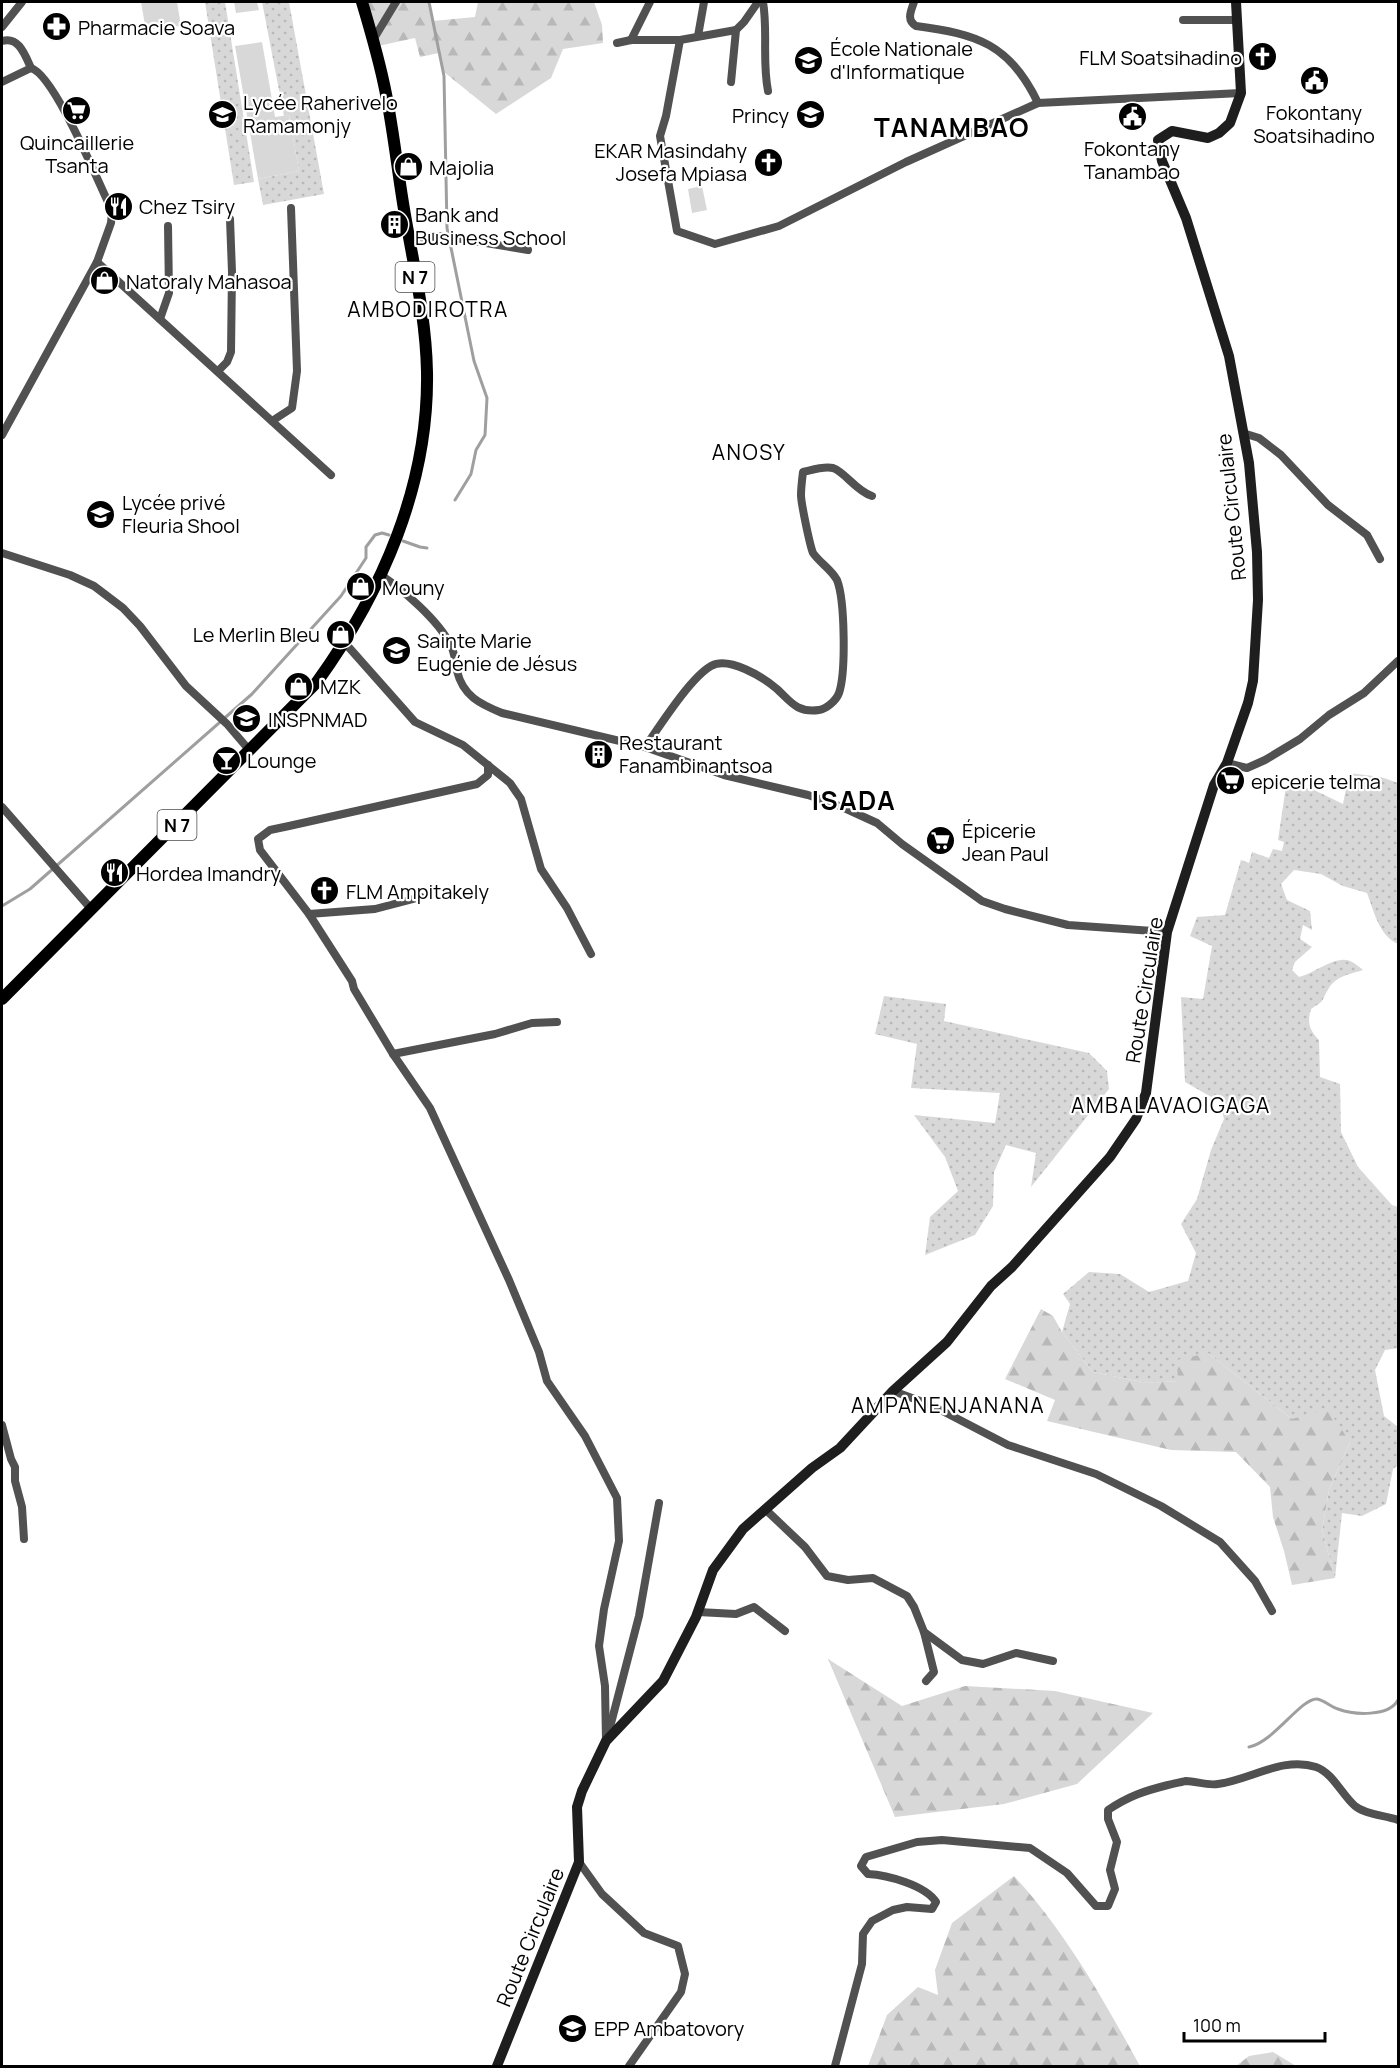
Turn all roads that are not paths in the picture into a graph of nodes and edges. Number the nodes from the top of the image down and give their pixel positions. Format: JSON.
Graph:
{"nodes":[{"id":1,"x":22,"y":2,"type":"edge"},
{"id":2,"x":362,"y":2,"type":"edge"},
{"id":3,"x":396,"y":2,"type":"edge"},
{"id":4,"x":650,"y":2,"type":"edge"},
{"id":5,"x":704,"y":2,"type":"edge"},
{"id":6,"x":758,"y":2,"type":"edge"},
{"id":7,"x":763,"y":2,"type":"edge"},
{"id":8,"x":914,"y":2,"type":"edge"},
{"id":9,"x":1236,"y":2,"type":"edge"},
{"id":10,"x":1183,"y":20,"type":"dead end"},
{"id":11,"x":1236,"y":20,"type":"junction"},
{"id":12,"x":2,"y":27,"type":"edge"},
{"id":13,"x":736,"y":30,"type":"junction"},
{"id":14,"x":698,"y":36,"type":"junction"},
{"id":15,"x":373,"y":40,"type":"junction"},
{"id":16,"x":631,"y":40,"type":"junction"},
{"id":17,"x":680,"y":40,"type":"junction"},
{"id":18,"x":2,"y":41,"type":"edge"},
{"id":19,"x":617,"y":43,"type":"dead end"},
{"id":20,"x":31,"y":68,"type":"junction"},
{"id":21,"x":731,"y":81,"type":"dead end"},
{"id":22,"x":2,"y":82,"type":"edge"},
{"id":23,"x":768,"y":91,"type":"dead end"},
{"id":24,"x":1241,"y":93,"type":"junction"},
{"id":25,"x":1038,"y":103,"type":"junction"},
{"id":26,"x":291,"y":208,"type":"dead end"},
{"id":27,"x":230,"y":219,"type":"dead end"},
{"id":28,"x":168,"y":225,"type":"dead end"},
{"id":29,"x":409,"y":239,"type":"junction"},
{"id":30,"x":528,"y":250,"type":"dead end"},
{"id":31,"x":96,"y":262,"type":"junction"},
{"id":32,"x":160,"y":319,"type":"junction"},
{"id":33,"x":218,"y":371,"type":"junction"},
{"id":34,"x":272,"y":421,"type":"junction"},
{"id":35,"x":1243,"y":433,"type":"junction"},
{"id":36,"x":2,"y":435,"type":"edge"},
{"id":37,"x":332,"y":475,"type":"dead end"},
{"id":38,"x":872,"y":496,"type":"dead end"},
{"id":39,"x":2,"y":553,"type":"edge"},
{"id":40,"x":1380,"y":559,"type":"dead end"},
{"id":41,"x":381,"y":575,"type":"junction"},
{"id":42,"x":345,"y":643,"type":"junction"},
{"id":43,"x":1398,"y":661,"type":"edge"},
{"id":44,"x":645,"y":747,"type":"junction"},
{"id":45,"x":250,"y":751,"type":"junction"},
{"id":46,"x":1227,"y":763,"type":"junction"},
{"id":47,"x":488,"y":765,"type":"junction"},
{"id":48,"x":3,"y":812,"type":"edge"},
{"id":49,"x":421,"y":897,"type":"dead end"},
{"id":50,"x":92,"y":910,"type":"junction"},
{"id":51,"x":309,"y":914,"type":"junction"},
{"id":52,"x":1167,"y":932,"type":"junction"},
{"id":53,"x":591,"y":954,"type":"dead end"},
{"id":54,"x":2,"y":999,"type":"edge"},
{"id":55,"x":557,"y":1022,"type":"dead end"},
{"id":56,"x":393,"y":1054,"type":"junction"},
{"id":57,"x":892,"y":1391,"type":"junction"},
{"id":58,"x":2,"y":1425,"type":"edge"},
{"id":59,"x":659,"y":1503,"type":"dead end"},
{"id":60,"x":765,"y":1509,"type":"junction"},
{"id":61,"x":24,"y":1539,"type":"dead end"},
{"id":62,"x":1272,"y":1611,"type":"dead end"},
{"id":63,"x":698,"y":1612,"type":"junction"},
{"id":64,"x":785,"y":1631,"type":"dead end"},
{"id":65,"x":924,"y":1632,"type":"junction"},
{"id":66,"x":1053,"y":1661,"type":"dead end"},
{"id":67,"x":926,"y":1681,"type":"dead end"},
{"id":68,"x":606,"y":1741,"type":"junction"},
{"id":69,"x":1398,"y":1820,"type":"edge"},
{"id":70,"x":579,"y":1863,"type":"junction"},
{"id":71,"x":497,"y":2067,"type":"edge"},
{"id":72,"x":630,"y":2067,"type":"edge"},
{"id":73,"x":835,"y":2067,"type":"edge"}],
"edges":[{"from":1,"to":12,"type":"street"},
{"from":2,"to":15,"type":"main road","number":"N 7"},
{"from":3,"to":15,"type":"street"},
{"from":4,"to":16,"type":"street"},
{"from":5,"to":14,"type":"street"},
{"from":6,"to":13,"type":"street"},
{"from":7,"to":23,"type":"street"},
{"from":8,"to":25,"type":"street"},
{"from":9,"to":11,"type":"street","name":"Route Circulaire"},
{"from":10,"to":11,"type":"street"},
{"from":11,"to":24,"type":"street","name":"Route Circulaire"},
{"from":13,"to":14,"type":"street"},
{"from":13,"to":21,"type":"street"},
{"from":14,"to":17,"type":"street"},
{"from":15,"to":29,"type":"main road","number":"N 7"},
{"from":16,"to":17,"type":"street"},
{"from":16,"to":19,"type":"street"},
{"from":17,"to":25,"type":"street"},
{"from":18,"to":20,"type":"street"},
{"from":20,"to":22,"type":"street"},
{"from":20,"to":31,"type":"street"},
{"from":24,"to":25,"type":"street"},
{"from":24,"to":35,"type":"street","name":"Route Circulaire"},
{"from":26,"to":34,"type":"street"},
{"from":27,"to":33,"type":"street"},
{"from":28,"to":32,"type":"street"},
{"from":29,"to":30,"type":"street"},
{"from":29,"to":41,"type":"main road","number":"N 7"},
{"from":31,"to":32,"type":"street"},
{"from":31,"to":36,"type":"street"},
{"from":32,"to":33,"type":"street"},
{"from":33,"to":34,"type":"street"},
{"from":34,"to":37,"type":"street"},
{"from":35,"to":40,"type":"street"},
{"from":35,"to":46,"type":"street","name":"Route Circulaire"},
{"from":38,"to":44,"type":"street"},
{"from":39,"to":45,"type":"street"},
{"from":41,"to":42,"type":"main road","number":"N 7"},
{"from":41,"to":44,"type":"street"},
{"from":42,"to":45,"type":"main road","number":"N 7"},
{"from":42,"to":47,"type":"street"},
{"from":43,"to":46,"type":"street"},
{"from":44,"to":52,"type":"street"},
{"from":45,"to":50,"type":"main road","number":"N 7"},
{"from":46,"to":52,"type":"street","name":"Route Circulaire"},
{"from":47,"to":51,"type":"street"},
{"from":47,"to":53,"type":"street"},
{"from":48,"to":50,"type":"street"},
{"from":49,"to":51,"type":"street"},
{"from":50,"to":54,"type":"main road","number":"N 7"},
{"from":51,"to":56,"type":"street"},
{"from":52,"to":57,"type":"street","name":"Route Circulaire"},
{"from":55,"to":56,"type":"street"},
{"from":56,"to":68,"type":"street"},
{"from":57,"to":60,"type":"street","name":"Route Circulaire"},
{"from":57,"to":62,"type":"street"},
{"from":58,"to":61,"type":"street"},
{"from":59,"to":68,"type":"street"},
{"from":60,"to":63,"type":"street","name":"Route Circulaire"},
{"from":60,"to":65,"type":"street"},
{"from":63,"to":64,"type":"street"},
{"from":63,"to":68,"type":"street","name":"Route Circulaire"},
{"from":65,"to":66,"type":"street"},
{"from":65,"to":67,"type":"street"},
{"from":68,"to":70,"type":"street","name":"Route Circulaire"},
{"from":69,"to":73,"type":"street"},
{"from":70,"to":71,"type":"street","name":"Route Circulaire"},
{"from":70,"to":72,"type":"street"}]}
